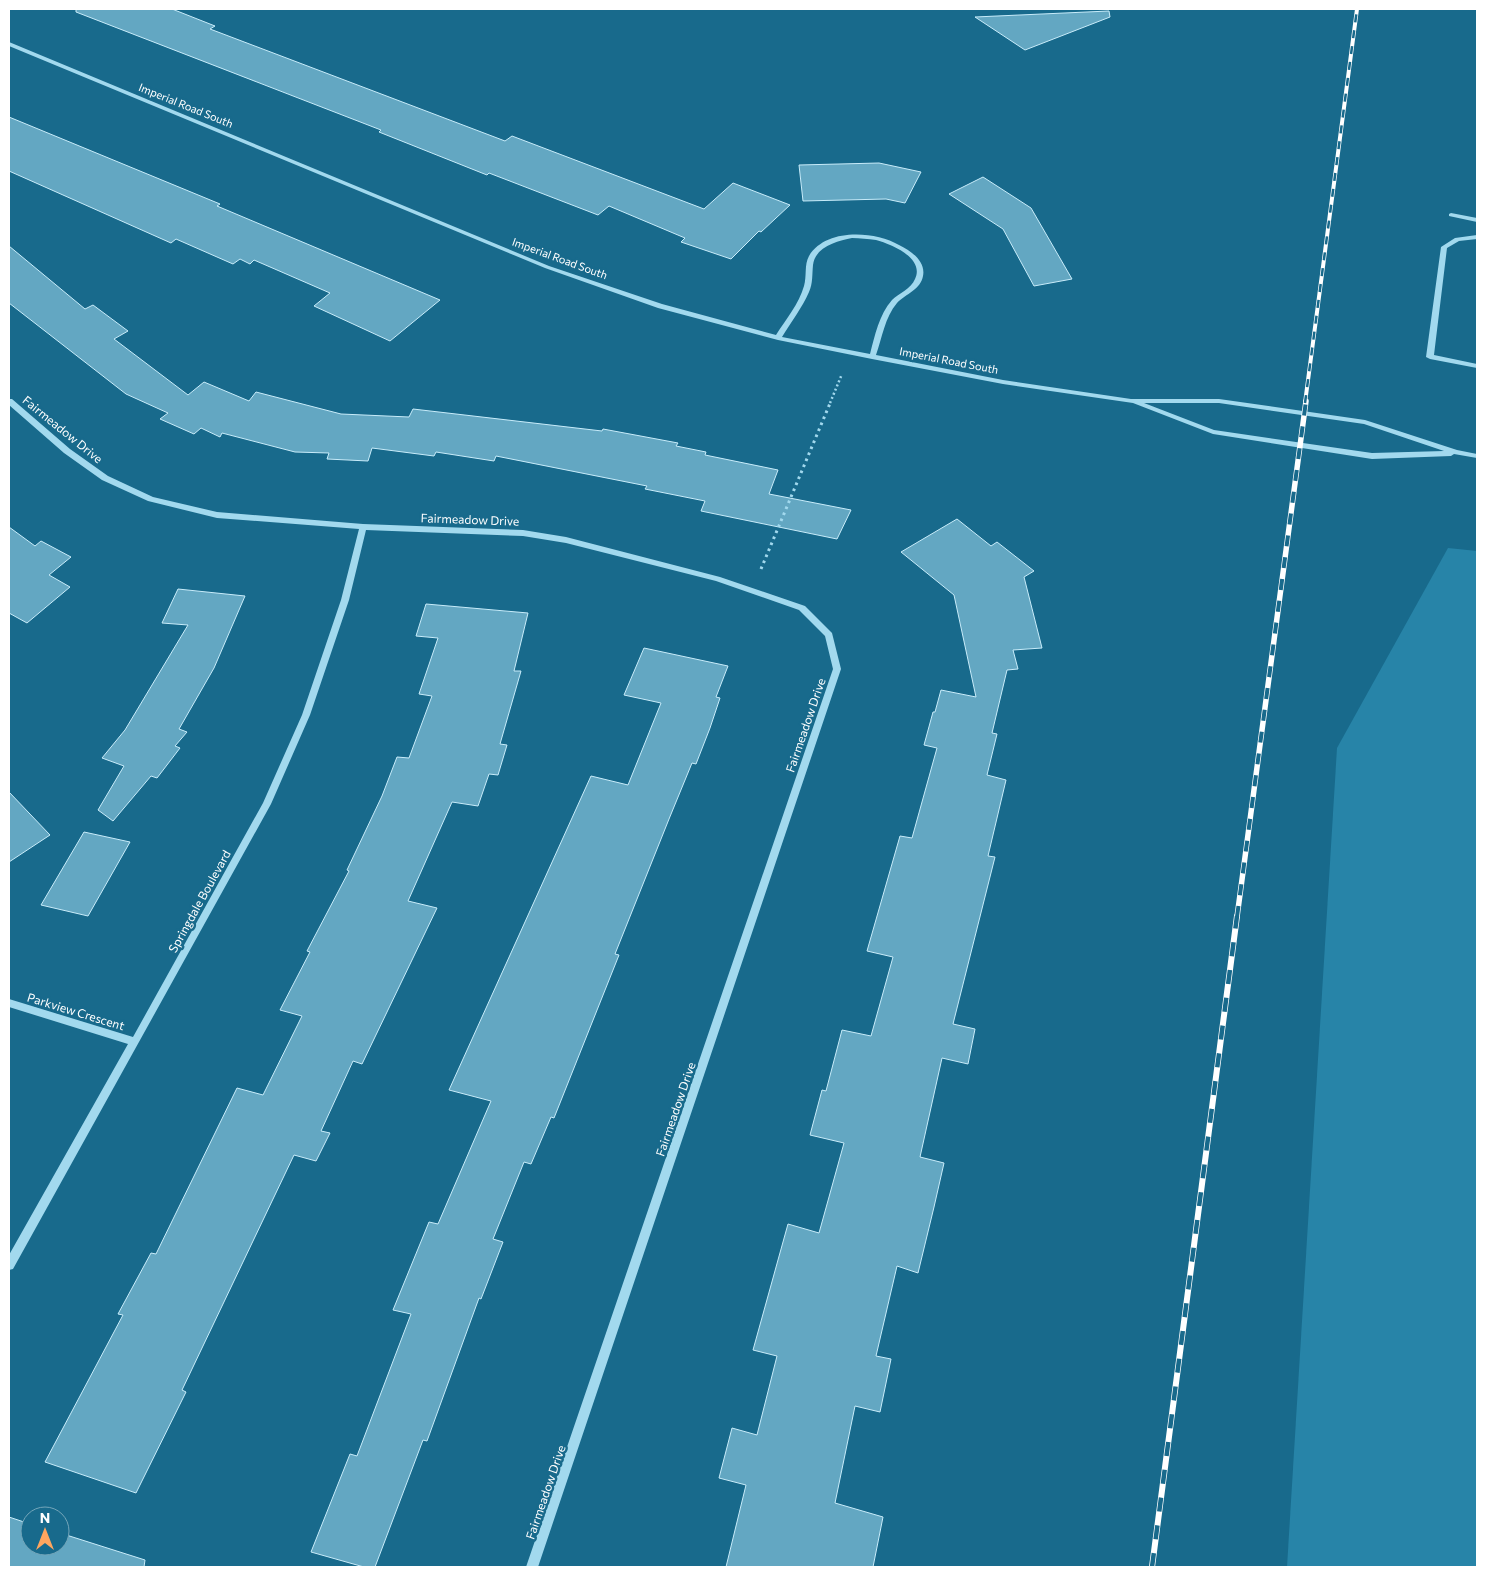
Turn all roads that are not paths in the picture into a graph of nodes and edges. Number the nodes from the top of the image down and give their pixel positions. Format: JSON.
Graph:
{"nodes":[{"id":1,"x":9,"y":44,"type":"edge"},
{"id":2,"x":1451,"y":215,"type":"dead end"},
{"id":3,"x":1477,"y":220,"type":"edge"},
{"id":4,"x":1477,"y":237,"type":"edge"},
{"id":5,"x":778,"y":338,"type":"junction"},
{"id":6,"x":872,"y":357,"type":"junction"},
{"id":7,"x":1477,"y":366,"type":"edge"},
{"id":8,"x":9,"y":401,"type":"edge"},
{"id":9,"x":1132,"y":401,"type":"junction"},
{"id":10,"x":1456,"y":452,"type":"junction"},
{"id":11,"x":1477,"y":456,"type":"edge"},
{"id":12,"x":363,"y":527,"type":"junction"},
{"id":13,"x":9,"y":1003,"type":"edge"},
{"id":14,"x":135,"y":1042,"type":"junction"},
{"id":15,"x":9,"y":1265,"type":"edge"},
{"id":16,"x":532,"y":1567,"type":"edge"}],
"edges":[{"from":1,"to":5,"type":"street","name":"Imperial Road South"},
{"from":2,"to":3,"type":"street"},
{"from":4,"to":7,"type":"street"},
{"from":5,"to":6,"type":"street","name":"Imperial Road South"},
{"from":5,"to":6,"type":"street"},
{"from":6,"to":9,"type":"street","name":"Imperial Road South"},
{"from":8,"to":12,"type":"street","name":"Fairmeadow Drive"},
{"from":9,"to":10,"type":"street","name":"Imperial Road South"},
{"from":9,"to":10,"type":"street","name":"Imperial Road South"},
{"from":10,"to":11,"type":"street","name":"Imperial Road South"},
{"from":12,"to":14,"type":"street","name":"Springdale Boulevard"},
{"from":12,"to":16,"type":"street","name":"Fairmeadow Drive"},
{"from":13,"to":14,"type":"street","name":"Parkview Crescent"},
{"from":14,"to":15,"type":"street","name":"Springdale Boulevard"}]}
